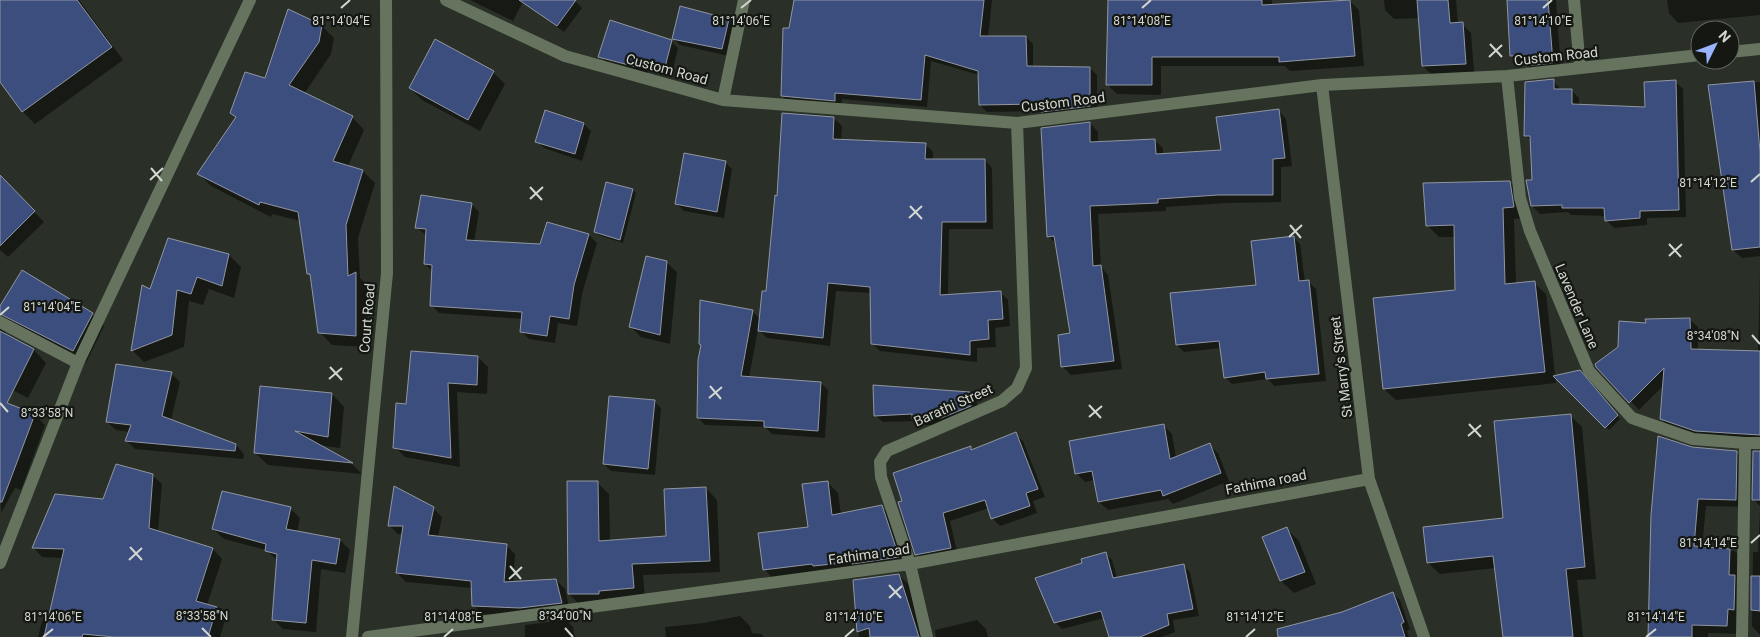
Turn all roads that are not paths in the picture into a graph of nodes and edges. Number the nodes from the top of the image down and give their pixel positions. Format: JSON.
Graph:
{"nodes":[{"id":1,"x":250,"y":0,"type":"edge"},
{"id":2,"x":386,"y":0,"type":"edge"},
{"id":3,"x":446,"y":0,"type":"edge"},
{"id":4,"x":744,"y":0,"type":"edge"},
{"id":5,"x":1574,"y":0,"type":"edge"},
{"id":6,"x":1760,"y":49,"type":"edge"},
{"id":7,"x":1740,"y":51,"type":"edge"},
{"id":8,"x":1690,"y":56,"type":"edge"},
{"id":9,"x":1580,"y":68,"type":"junction"},
{"id":10,"x":1507,"y":76,"type":"junction"},
{"id":11,"x":1322,"y":85,"type":"junction"},
{"id":12,"x":723,"y":100,"type":"junction"},
{"id":13,"x":1017,"y":123,"type":"junction"},
{"id":14,"x":0,"y":322,"type":"edge"},
{"id":15,"x":78,"y":363,"type":"junction"},
{"id":16,"x":1745,"y":442,"type":"junction"},
{"id":17,"x":1760,"y":443,"type":"edge"},
{"id":18,"x":1369,"y":478,"type":"junction"},
{"id":19,"x":0,"y":563,"type":"edge"},
{"id":20,"x":910,"y":564,"type":"junction"},
{"id":21,"x":352,"y":637,"type":"edge"},
{"id":22,"x":368,"y":637,"type":"edge"},
{"id":23,"x":927,"y":637,"type":"edge"},
{"id":24,"x":1424,"y":637,"type":"edge"},
{"id":25,"x":1742,"y":637,"type":"edge"}],
"edges":[{"from":1,"to":15,"type":"street"},
{"from":2,"to":21,"type":"street","name":"Court Road"},
{"from":3,"to":12,"type":"street","name":"Custom Road"},
{"from":4,"to":12,"type":"street"},
{"from":5,"to":9,"type":"street"},
{"from":6,"to":7,"type":"street"},
{"from":8,"to":9,"type":"street","name":"Custom Road"},
{"from":9,"to":10,"type":"street","name":"Custom Road"},
{"from":10,"to":11,"type":"street","name":"Custom Road"},
{"from":10,"to":16,"type":"street","name":"Lavender Lane"},
{"from":11,"to":13,"type":"street","name":"Custom Road"},
{"from":11,"to":18,"type":"street","name":"St Marry's Street"},
{"from":12,"to":13,"type":"street","name":"Custom Road"},
{"from":13,"to":20,"type":"street","name":"Barathi Street"},
{"from":14,"to":15,"type":"street"},
{"from":15,"to":19,"type":"street"},
{"from":16,"to":17,"type":"street","name":"Lavender Lane"},
{"from":16,"to":25,"type":"street"},
{"from":18,"to":20,"type":"street","name":"Fathima road"},
{"from":18,"to":24,"type":"street","name":"St Marry's Street"},
{"from":20,"to":22,"type":"street","name":"Fathima road"},
{"from":20,"to":23,"type":"street","name":"Barathi Street"}]}
